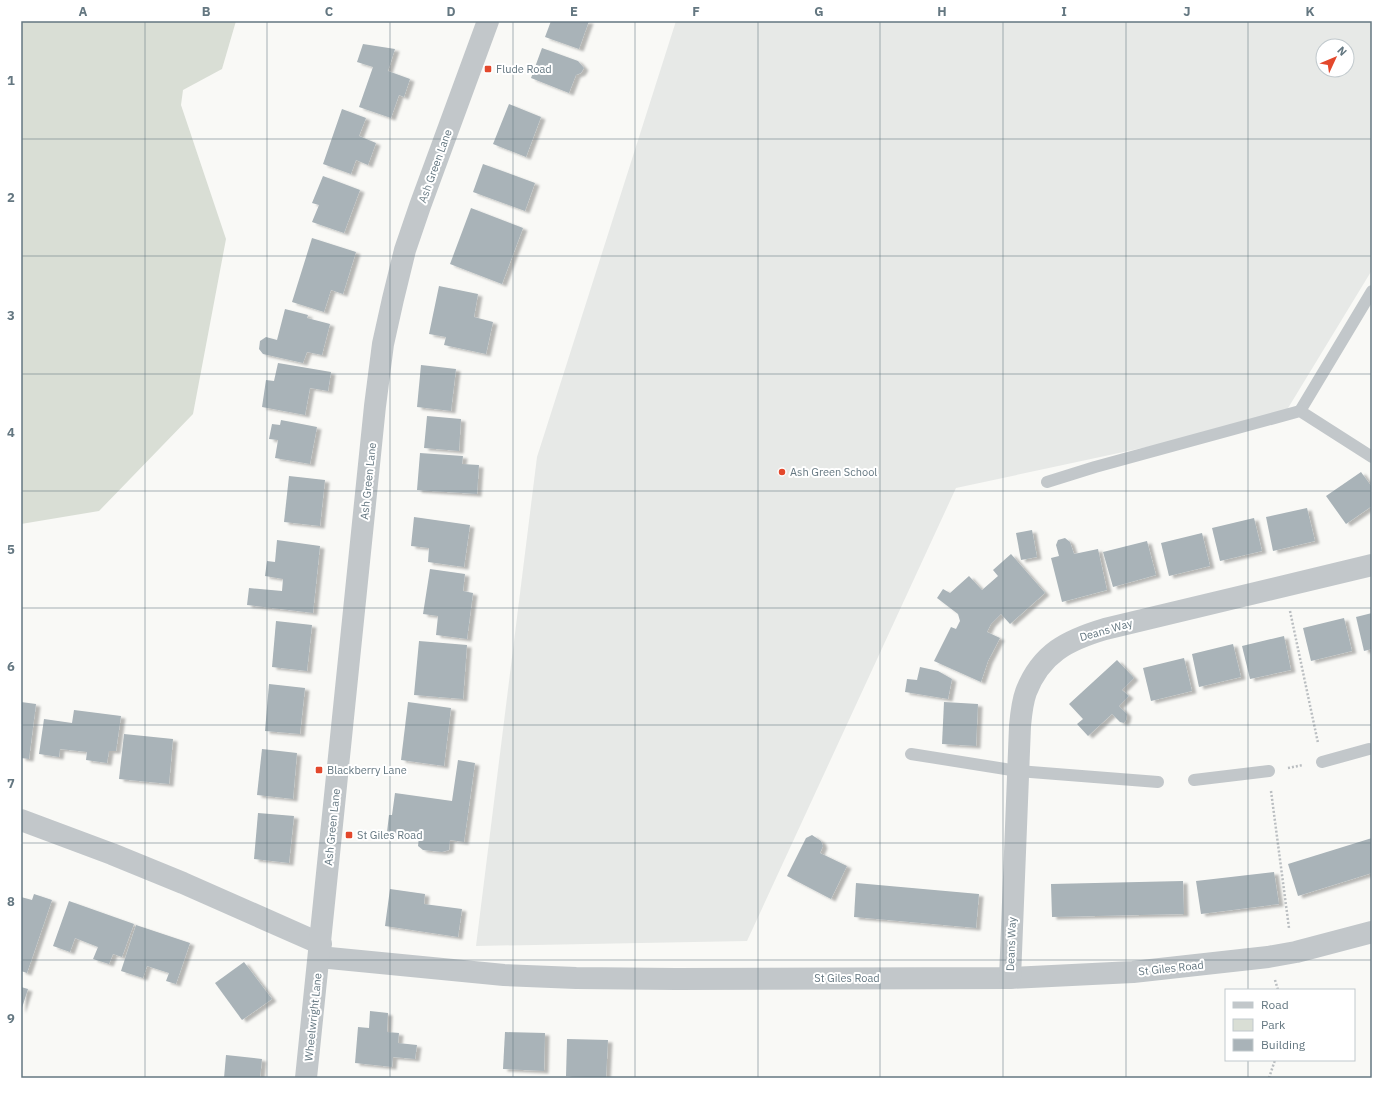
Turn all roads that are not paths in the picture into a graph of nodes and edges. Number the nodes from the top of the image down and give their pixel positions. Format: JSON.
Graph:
{"nodes":[{"id":1,"x":488,"y":21,"type":"edge"},
{"id":2,"x":1372,"y":291,"type":"edge"},
{"id":3,"x":1300,"y":411,"type":"junction"},
{"id":4,"x":1372,"y":456,"type":"edge"},
{"id":5,"x":1047,"y":482,"type":"dead end"},
{"id":6,"x":1372,"y":565,"type":"edge"},
{"id":7,"x":1369,"y":749,"type":"dead end"},
{"id":8,"x":911,"y":754,"type":"dead end"},
{"id":9,"x":1322,"y":762,"type":"road end"},
{"id":10,"x":1018,"y":770,"type":"junction"},
{"id":11,"x":1269,"y":771,"type":"road end"},
{"id":12,"x":1194,"y":780,"type":"dead end"},
{"id":13,"x":1158,"y":782,"type":"dead end"},
{"id":14,"x":21,"y":820,"type":"edge"},
{"id":15,"x":1372,"y":932,"type":"edge"},
{"id":16,"x":320,"y":951,"type":"junction"},
{"id":17,"x":1010,"y":978,"type":"junction"},
{"id":18,"x":306,"y":1078,"type":"edge"}],
"edges":[{"from":1,"to":16,"type":"street","name":"Ash Green Lane"},
{"from":2,"to":3,"type":"lane"},
{"from":3,"to":4,"type":"lane"},
{"from":3,"to":5,"type":"lane"},
{"from":6,"to":10,"type":"street","name":"Deans Way"},
{"from":7,"to":9,"type":"lane"},
{"from":8,"to":10,"type":"lane"},
{"from":10,"to":13,"type":"lane"},
{"from":10,"to":17,"type":"street","name":"Deans Way"},
{"from":11,"to":12,"type":"lane"},
{"from":14,"to":16,"type":"street"},
{"from":15,"to":17,"type":"street","name":"St Giles Road"},
{"from":16,"to":17,"type":"street","name":"St Giles Road"},
{"from":16,"to":18,"type":"street","name":"Wheelwright Lane"}]}
